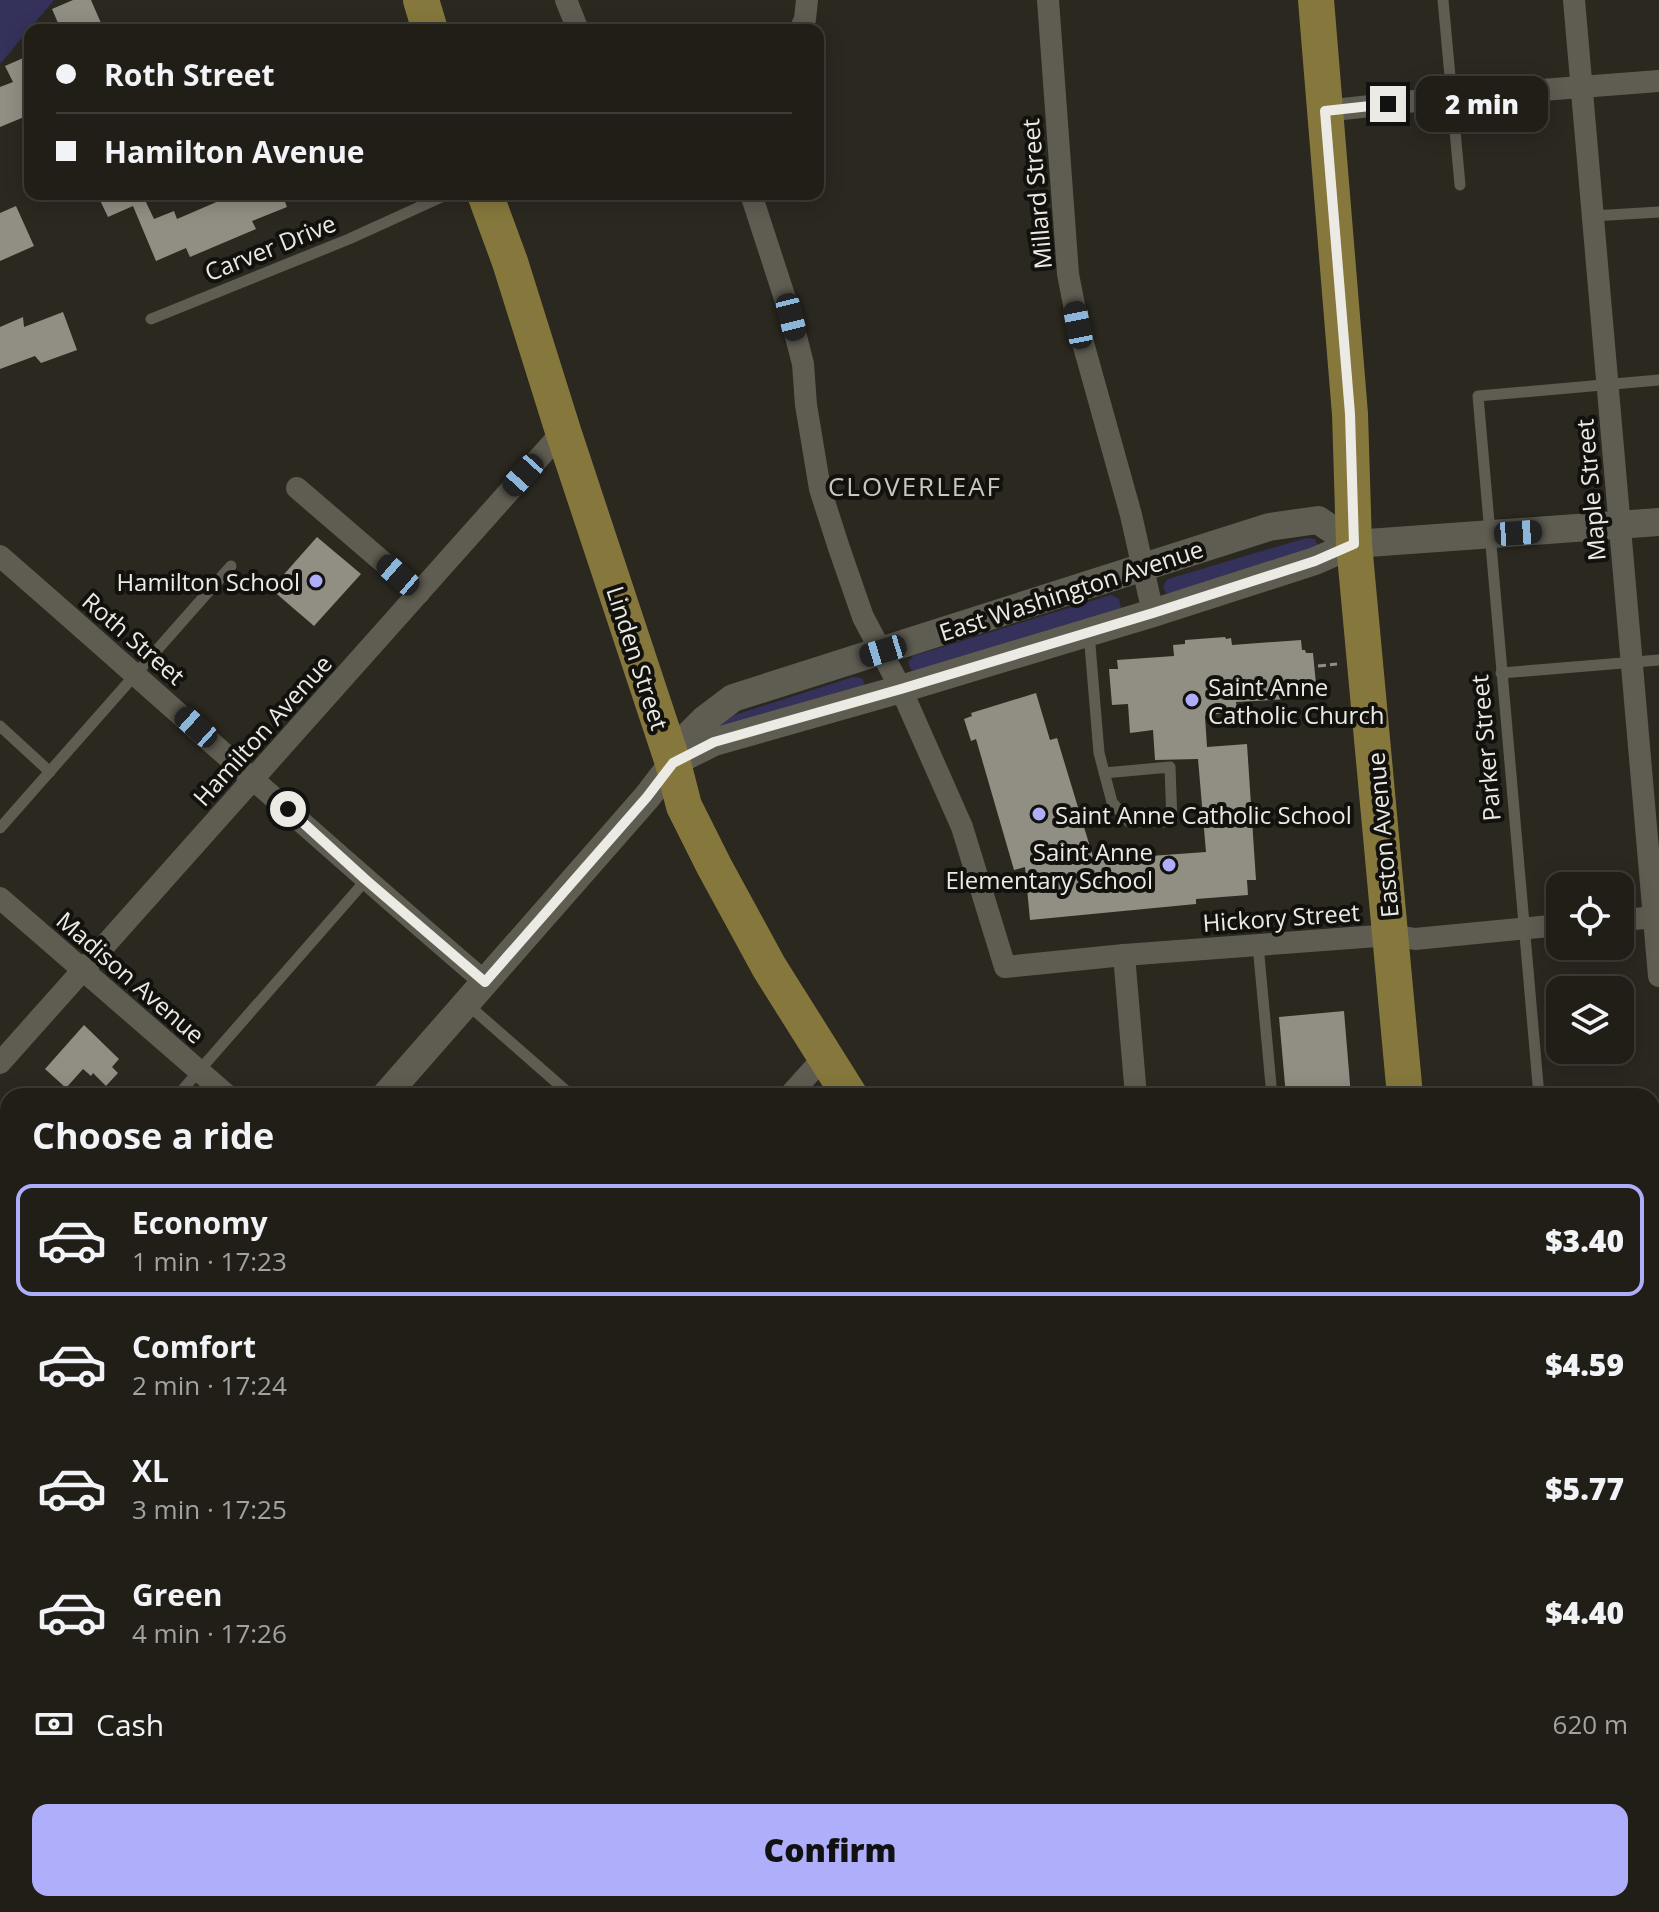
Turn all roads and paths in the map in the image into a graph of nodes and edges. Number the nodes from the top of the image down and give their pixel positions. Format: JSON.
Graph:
{"nodes":[{"id":1,"x":422,"y":0,"type":"edge"},
{"id":2,"x":566,"y":0,"type":"edge"},
{"id":3,"x":807,"y":0,"type":"edge"},
{"id":4,"x":1048,"y":0,"type":"edge"},
{"id":5,"x":1316,"y":0,"type":"edge"},
{"id":6,"x":1443,"y":0,"type":"edge"},
{"id":7,"x":1574,"y":0,"type":"edge"},
{"id":8,"x":428,"y":24,"type":"edge"},
{"id":9,"x":576,"y":24,"type":"edge"},
{"id":10,"x":803,"y":24,"type":"edge"},
{"id":11,"x":1659,"y":81,"type":"edge"},
{"id":12,"x":1582,"y":86,"type":"junction"},
{"id":13,"x":1451,"y":97,"type":"junction"},
{"id":14,"x":1325,"y":111,"type":"junction"},
{"id":15,"x":1460,"y":185,"type":"dead end"},
{"id":16,"x":435,"y":200,"type":"edge"},
{"id":17,"x":487,"y":200,"type":"edge"},
{"id":18,"x":753,"y":200,"type":"edge"},
{"id":19,"x":1659,"y":212,"type":"edge"},
{"id":20,"x":1592,"y":216,"type":"junction"},
{"id":21,"x":151,"y":319,"type":"dead end"},
{"id":22,"x":1659,"y":380,"type":"edge"},
{"id":23,"x":1607,"y":384,"type":"junction"},
{"id":24,"x":563,"y":431,"type":"junction"},
{"id":25,"x":297,"y":488,"type":"dead end"},
{"id":26,"x":1659,"y":522,"type":"edge"},
{"id":27,"x":1619,"y":526,"type":"junction"},
{"id":28,"x":1491,"y":535,"type":"junction"},
{"id":29,"x":1354,"y":544,"type":"junction"},
{"id":30,"x":0,"y":556,"type":"edge"},
{"id":31,"x":231,"y":566,"type":"dead end"},
{"id":32,"x":1142,"y":568,"type":"junction"},
{"id":33,"x":419,"y":593,"type":"junction"},
{"id":34,"x":1153,"y":613,"type":"junction"},
{"id":35,"x":1089,"y":633,"type":"junction"},
{"id":36,"x":883,"y":651,"type":"junction"},
{"id":37,"x":1659,"y":660,"type":"edge"},
{"id":38,"x":1630,"y":662,"type":"junction"},
{"id":39,"x":1337,"y":664,"type":"dead end"},
{"id":40,"x":1318,"y":666,"type":"dead end"},
{"id":41,"x":1501,"y":673,"type":"junction"},
{"id":42,"x":136,"y":674,"type":"junction"},
{"id":43,"x":901,"y":689,"type":"junction"},
{"id":44,"x":0,"y":726,"type":"edge"},
{"id":45,"x":673,"y":763,"type":"junction"},
{"id":46,"x":50,"y":772,"type":"junction"},
{"id":47,"x":1104,"y":773,"type":"junction"},
{"id":48,"x":253,"y":778,"type":"junction"},
{"id":49,"x":0,"y":828,"type":"edge"},
{"id":50,"x":366,"y":880,"type":"junction"},
{"id":51,"x":0,"y":898,"type":"edge"},
{"id":52,"x":1656,"y":917,"type":"edge"},
{"id":53,"x":1634,"y":919,"type":"edge"},
{"id":54,"x":1546,"y":926,"type":"edge"},
{"id":55,"x":1523,"y":928,"type":"junction"},
{"id":56,"x":1391,"y":935,"type":"junction"},
{"id":57,"x":1258,"y":945,"type":"junction"},
{"id":58,"x":1124,"y":955,"type":"junction"},
{"id":59,"x":83,"y":969,"type":"junction"},
{"id":60,"x":1659,"y":976,"type":"edge"},
{"id":61,"x":476,"y":993,"type":"junction"},
{"id":62,"x":825,"y":1056,"type":"junction"},
{"id":63,"x":0,"y":1063,"type":"edge"},
{"id":64,"x":199,"y":1070,"type":"junction"},
{"id":65,"x":184,"y":1088,"type":"edge"},
{"id":66,"x":219,"y":1088,"type":"edge"},
{"id":67,"x":392,"y":1088,"type":"edge"},
{"id":68,"x":565,"y":1088,"type":"edge"},
{"id":69,"x":796,"y":1088,"type":"edge"},
{"id":70,"x":845,"y":1088,"type":"edge"},
{"id":71,"x":1135,"y":1088,"type":"edge"},
{"id":72,"x":1271,"y":1088,"type":"edge"},
{"id":73,"x":1404,"y":1088,"type":"edge"},
{"id":74,"x":1538,"y":1088,"type":"edge"}],
"edges":[{"from":1,"to":8,"type":"main road"},
{"from":2,"to":9,"type":"street"},
{"from":3,"to":10,"type":"street"},
{"from":4,"to":32,"type":"street","name":"Millard Street"},
{"from":5,"to":14,"type":"main road","name":"Easton Avenue"},
{"from":6,"to":13,"type":"lane"},
{"from":7,"to":12,"type":"street","name":"Maple Street"},
{"from":11,"to":12,"type":"street"},
{"from":12,"to":13,"type":"street"},
{"from":12,"to":20,"type":"street","name":"Maple Street"},
{"from":13,"to":14,"type":"street"},
{"from":13,"to":15,"type":"lane"},
{"from":14,"to":29,"type":"main road","name":"Easton Avenue"},
{"from":16,"to":21,"type":"lane","name":"Carver Drive"},
{"from":17,"to":24,"type":"main road","name":"Linden Street"},
{"from":18,"to":36,"type":"street"},
{"from":19,"to":20,"type":"lane"},
{"from":20,"to":23,"type":"street","name":"Maple Street"},
{"from":22,"to":23,"type":"lane"},
{"from":23,"to":27,"type":"street","name":"Maple Street"},
{"from":23,"to":28,"type":"lane","name":"Parker Street"},
{"from":24,"to":33,"type":"street","name":"Hamilton Avenue"},
{"from":24,"to":45,"type":"main road","name":"Linden Street"},
{"from":25,"to":33,"type":"street"},
{"from":26,"to":27,"type":"street","name":"East Washington Avenue"},
{"from":27,"to":28,"type":"street","name":"East Washington Avenue"},
{"from":27,"to":38,"type":"street","name":"Maple Street"},
{"from":28,"to":29,"type":"street","name":"East Washington Avenue"},
{"from":28,"to":41,"type":"lane","name":"Parker Street"},
{"from":29,"to":32,"type":"street","name":"East Washington Avenue"},
{"from":29,"to":34,"type":"street","name":"East Washington Avenue"},
{"from":29,"to":56,"type":"main road","name":"Easton Avenue"},
{"from":30,"to":42,"type":"street","name":"Roth Street"},
{"from":31,"to":42,"type":"lane"},
{"from":32,"to":34,"type":"street","name":"Millard Street"},
{"from":32,"to":36,"type":"street","name":"East Washington Avenue"},
{"from":33,"to":48,"type":"street","name":"Hamilton Avenue"},
{"from":34,"to":35,"type":"street","name":"East Washington Avenue"},
{"from":35,"to":43,"type":"street","name":"East Washington Avenue"},
{"from":35,"to":47,"type":"lane"},
{"from":36,"to":43,"type":"street"},
{"from":36,"to":45,"type":"street","name":"East Washington Avenue"},
{"from":37,"to":38,"type":"lane"},
{"from":38,"to":41,"type":"lane"},
{"from":38,"to":52,"type":"street","name":"Maple Street"},
{"from":39,"to":40,"type":"path"},
{"from":41,"to":55,"type":"lane","name":"Parker Street"},
{"from":42,"to":46,"type":"lane"},
{"from":42,"to":48,"type":"street","name":"Roth Street"},
{"from":43,"to":45,"type":"street","name":"East Washington Avenue"},
{"from":43,"to":58,"type":"street","name":"Hickory Street"},
{"from":44,"to":46,"type":"lane"},
{"from":45,"to":61,"type":"street","name":"East Washington Avenue"},
{"from":45,"to":62,"type":"main road","name":"Linden Street"},
{"from":46,"to":49,"type":"lane"},
{"from":47,"to":47,"type":"lane"},
{"from":48,"to":50,"type":"street","name":"Roth Street"},
{"from":48,"to":59,"type":"street","name":"Hamilton Avenue"},
{"from":50,"to":61,"type":"street","name":"Roth Street"},
{"from":50,"to":64,"type":"lane"},
{"from":51,"to":59,"type":"street","name":"Madison Avenue"},
{"from":52,"to":53,"type":"street"},
{"from":52,"to":60,"type":"street","name":"Maple Street"},
{"from":54,"to":55,"type":"street","name":"Hickory Street"},
{"from":55,"to":56,"type":"street","name":"Hickory Street"},
{"from":55,"to":74,"type":"lane","name":"Parker Street"},
{"from":56,"to":57,"type":"street","name":"Hickory Street"},
{"from":56,"to":73,"type":"main road","name":"Easton Avenue"},
{"from":57,"to":58,"type":"street","name":"Hickory Street"},
{"from":57,"to":72,"type":"lane"},
{"from":58,"to":71,"type":"street"},
{"from":59,"to":63,"type":"street","name":"Hamilton Avenue"},
{"from":59,"to":64,"type":"street","name":"Madison Avenue"},
{"from":61,"to":67,"type":"street","name":"East Washington Avenue"},
{"from":61,"to":68,"type":"lane"},
{"from":62,"to":69,"type":"street"},
{"from":62,"to":70,"type":"main road","name":"Linden Street"},
{"from":64,"to":65,"type":"lane"},
{"from":64,"to":66,"type":"street","name":"Madison Avenue"}]}
